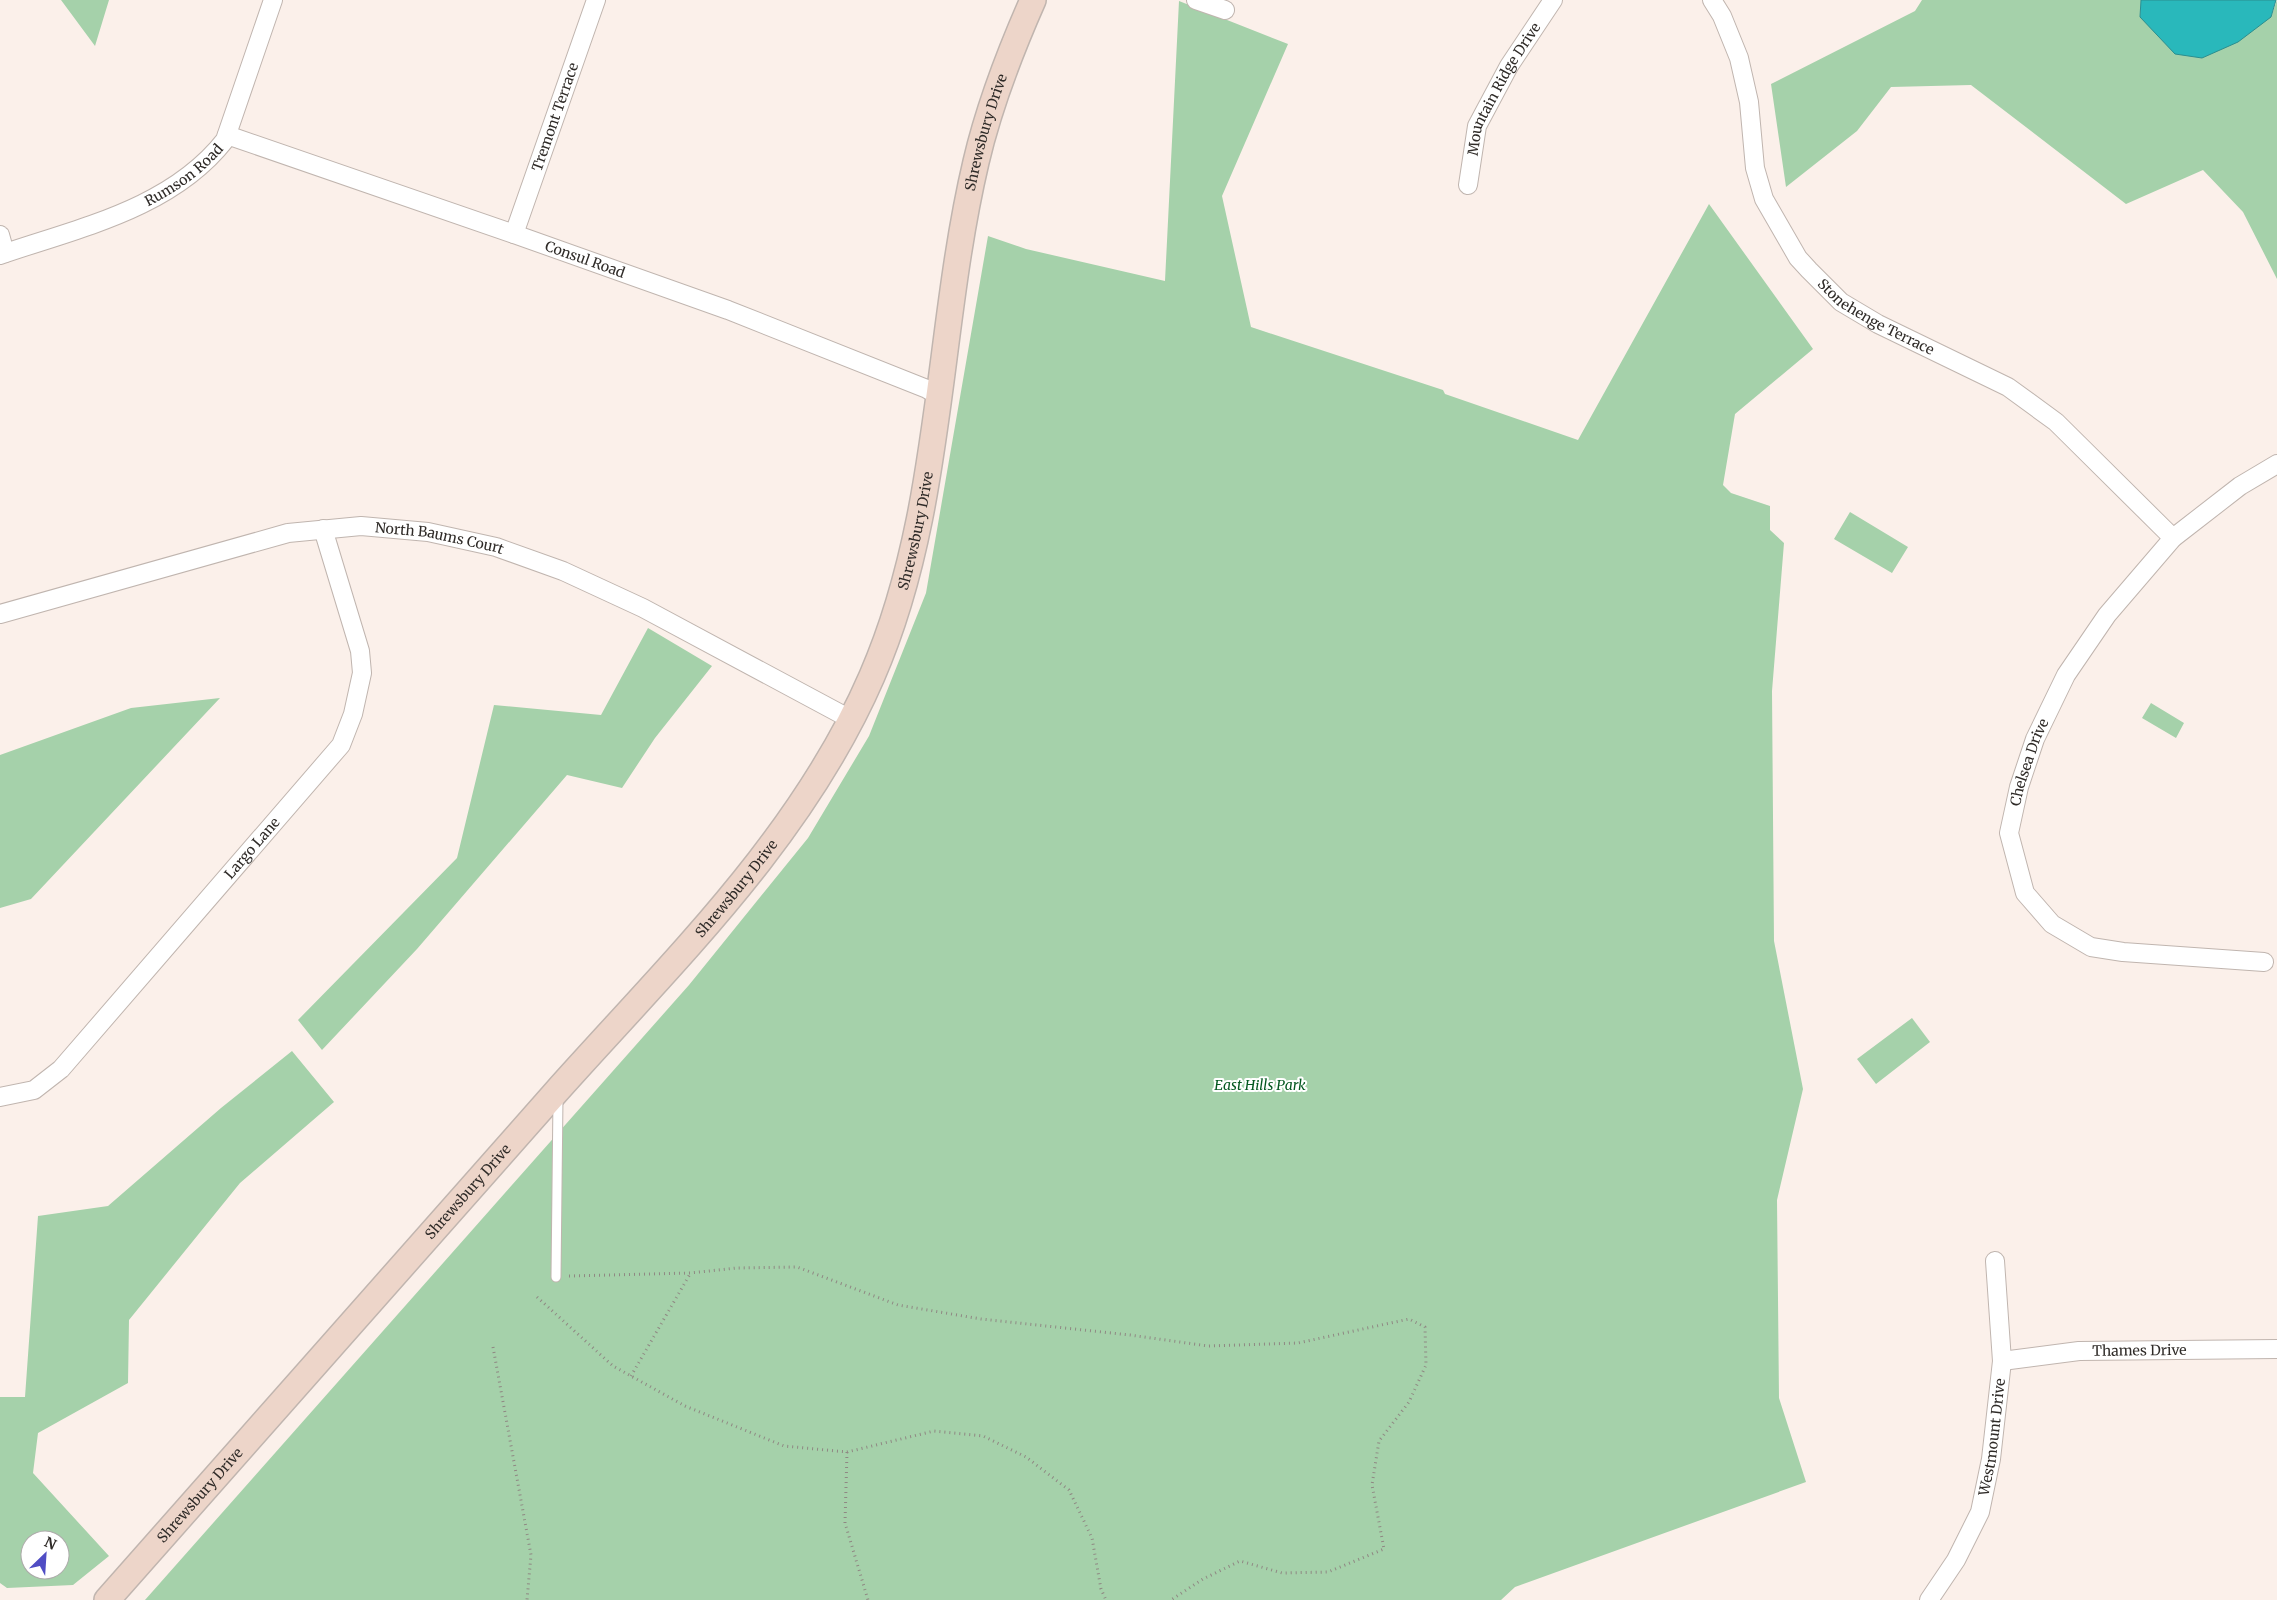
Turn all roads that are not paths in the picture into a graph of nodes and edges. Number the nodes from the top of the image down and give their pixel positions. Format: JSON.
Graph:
{"nodes":[{"id":1,"x":274,"y":0,"type":"edge"},
{"id":2,"x":596,"y":0,"type":"edge"},
{"id":3,"x":1033,"y":0,"type":"edge"},
{"id":4,"x":1196,"y":0,"type":"edge"},
{"id":5,"x":1553,"y":0,"type":"edge"},
{"id":6,"x":1712,"y":0,"type":"edge"},
{"id":7,"x":1225,"y":10,"type":"dead end"},
{"id":8,"x":226,"y":135,"type":"junction"},
{"id":9,"x":1468,"y":184,"type":"dead end"},
{"id":10,"x":0,"y":234,"type":"edge"},
{"id":11,"x":514,"y":234,"type":"junction"},
{"id":12,"x":3,"y":254,"type":"edge"},
{"id":13,"x":939,"y":396,"type":"junction"},
{"id":14,"x":2277,"y":464,"type":"edge"},
{"id":15,"x":323,"y":530,"type":"junction"},
{"id":16,"x":2173,"y":538,"type":"junction"},
{"id":17,"x":0,"y":614,"type":"edge"},
{"id":18,"x":852,"y":720,"type":"junction"},
{"id":19,"x":2264,"y":962,"type":"dead end"},
{"id":20,"x":558,"y":1090,"type":"junction"},
{"id":21,"x":0,"y":1097,"type":"edge"},
{"id":22,"x":1995,"y":1262,"type":"dead end"},
{"id":23,"x":556,"y":1277,"type":"road end"},
{"id":24,"x":2277,"y":1349,"type":"edge"},
{"id":25,"x":2002,"y":1361,"type":"junction"},
{"id":26,"x":107,"y":1600,"type":"edge"},
{"id":27,"x":1929,"y":1600,"type":"edge"}],
"edges":[{"from":1,"to":8,"type":"street","name":"Rumson Road"},
{"from":2,"to":11,"type":"street","name":"Tremont Terrace"},
{"from":3,"to":13,"type":"main road","name":"Shrewsbury Drive"},
{"from":4,"to":7,"type":"street"},
{"from":5,"to":9,"type":"street","name":"Mountain Ridge Drive"},
{"from":6,"to":16,"type":"street","name":"Stonehenge Terrace"},
{"from":8,"to":11,"type":"street","name":"Consul Road"},
{"from":8,"to":12,"type":"street","name":"Rumson Road"},
{"from":10,"to":12,"type":"street"},
{"from":11,"to":13,"type":"street","name":"Consul Road"},
{"from":13,"to":18,"type":"main road","name":"Shrewsbury Drive"},
{"from":14,"to":16,"type":"street","name":"Chelsea Drive"},
{"from":15,"to":17,"type":"street","name":"North Baums Court"},
{"from":15,"to":18,"type":"street","name":"North Baums Court"},
{"from":15,"to":21,"type":"street","name":"Largo Lane"},
{"from":16,"to":19,"type":"street","name":"Chelsea Drive"},
{"from":18,"to":20,"type":"main road","name":"Shrewsbury Drive"},
{"from":20,"to":23,"type":"lane"},
{"from":20,"to":26,"type":"main road","name":"Shrewsbury Drive"},
{"from":22,"to":25,"type":"street","name":"Westmount Drive"},
{"from":24,"to":25,"type":"street","name":"Thames Drive"},
{"from":25,"to":27,"type":"street","name":"Westmount Drive"}]}
